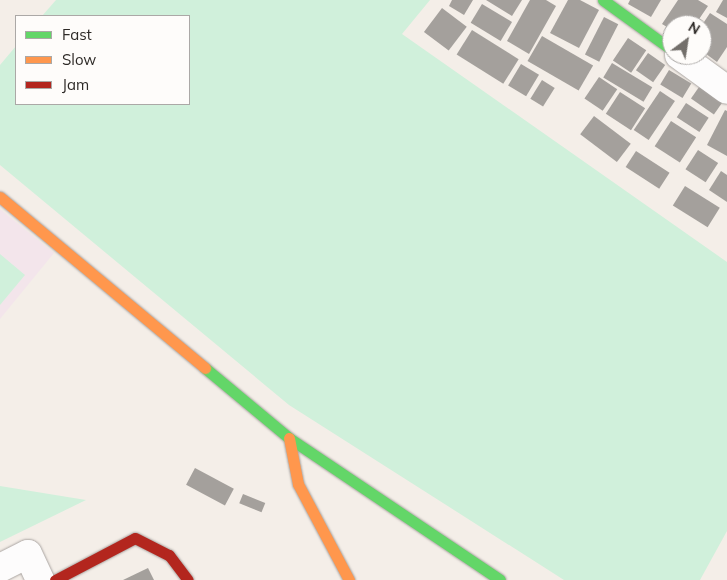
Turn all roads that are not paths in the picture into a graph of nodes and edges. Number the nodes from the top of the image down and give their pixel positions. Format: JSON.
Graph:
{"nodes":[{"id":1,"x":603,"y":0,"type":"edge"},
{"id":2,"x":662,"y":43,"type":"edge"},
{"id":3,"x":693,"y":65,"type":"edge"},
{"id":4,"x":727,"y":90,"type":"edge"},
{"id":5,"x":0,"y":197,"type":"edge"},
{"id":6,"x":289,"y":438,"type":"junction"},
{"id":7,"x":0,"y":568,"type":"edge"},
{"id":8,"x":40,"y":580,"type":"edge"},
{"id":9,"x":55,"y":580,"type":"edge"},
{"id":10,"x":188,"y":580,"type":"edge"},
{"id":11,"x":349,"y":580,"type":"edge"},
{"id":12,"x":500,"y":580,"type":"edge"}],
"edges":[{"from":1,"to":2,"type":"street"},
{"from":3,"to":4,"type":"street"},
{"from":5,"to":6,"type":"street"},
{"from":6,"to":11,"type":"street"},
{"from":6,"to":12,"type":"street"},
{"from":7,"to":8,"type":"street"},
{"from":9,"to":10,"type":"street"}]}
